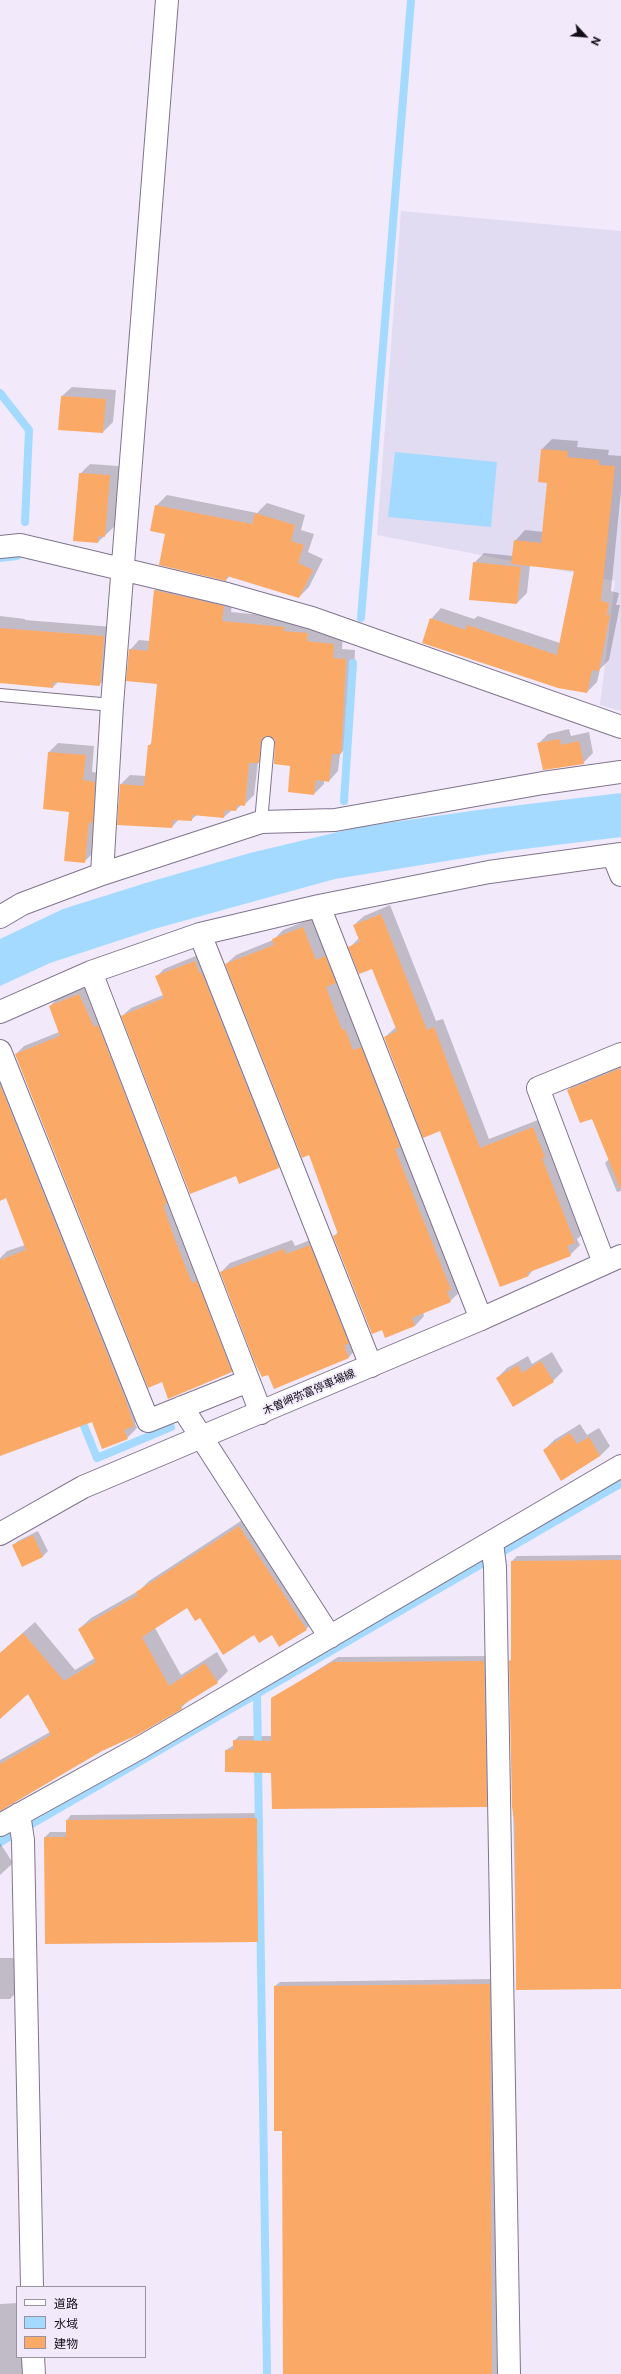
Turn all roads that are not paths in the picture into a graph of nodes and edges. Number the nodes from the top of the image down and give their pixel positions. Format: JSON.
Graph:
{"nodes":[{"id":1,"x":167,"y":0,"type":"edge"},
{"id":2,"x":0,"y":547,"type":"edge"},
{"id":3,"x":122,"y":570,"type":"junction"},
{"id":4,"x":0,"y":695,"type":"edge"},
{"id":5,"x":112,"y":705,"type":"junction"},
{"id":6,"x":621,"y":727,"type":"edge"},
{"id":7,"x":268,"y":742,"type":"dead end"},
{"id":8,"x":621,"y":772,"type":"edge"},
{"id":9,"x":261,"y":822,"type":"junction"},
{"id":10,"x":617,"y":855,"type":"edge"},
{"id":11,"x":102,"y":874,"type":"junction"},
{"id":12,"x":621,"y":875,"type":"edge"},
{"id":13,"x":319,"y":906,"type":"junction"},
{"id":14,"x":0,"y":917,"type":"edge"},
{"id":15,"x":200,"y":934,"type":"junction"},
{"id":16,"x":91,"y":972,"type":"junction"},
{"id":17,"x":0,"y":1012,"type":"edge"},
{"id":18,"x":0,"y":1052,"type":"edge"},
{"id":19,"x":621,"y":1054,"type":"edge"},
{"id":20,"x":612,"y":1259,"type":"edge"},
{"id":21,"x":481,"y":1319,"type":"junction"},
{"id":22,"x":371,"y":1366,"type":"junction"},
{"id":23,"x":248,"y":1380,"type":"junction"},
{"id":24,"x":182,"y":1408,"type":"junction"},
{"id":25,"x":261,"y":1413,"type":"junction"},
{"id":26,"x":201,"y":1438,"type":"junction"},
{"id":27,"x":621,"y":1466,"type":"edge"},
{"id":28,"x":0,"y":1534,"type":"edge"},
{"id":29,"x":493,"y":1552,"type":"junction"},
{"id":30,"x":330,"y":1637,"type":"junction"},
{"id":31,"x":16,"y":1825,"type":"edge"},
{"id":32,"x":32,"y":2286,"type":"edge"},
{"id":33,"x":33,"y":2358,"type":"edge"},
{"id":34,"x":34,"y":2374,"type":"edge"},
{"id":35,"x":508,"y":2374,"type":"edge"}],
"edges":[{"from":1,"to":3,"type":"street"},
{"from":2,"to":3,"type":"street"},
{"from":3,"to":5,"type":"street"},
{"from":3,"to":6,"type":"street"},
{"from":4,"to":5,"type":"lane"},
{"from":5,"to":11,"type":"street"},
{"from":7,"to":9,"type":"lane"},
{"from":8,"to":9,"type":"street"},
{"from":9,"to":11,"type":"street"},
{"from":10,"to":12,"type":"street"},
{"from":10,"to":13,"type":"street"},
{"from":11,"to":14,"type":"street"},
{"from":13,"to":15,"type":"street"},
{"from":13,"to":21,"type":"street"},
{"from":15,"to":16,"type":"street"},
{"from":15,"to":22,"type":"street"},
{"from":16,"to":17,"type":"street"},
{"from":16,"to":23,"type":"street"},
{"from":18,"to":24,"type":"street"},
{"from":19,"to":20,"type":"street"},
{"from":20,"to":21,"type":"street","name":"木曽岬弥富停車場線"},
{"from":21,"to":22,"type":"street","name":"木曽岬弥富停車場線"},
{"from":22,"to":25,"type":"street","name":"木曽岬弥富停車場線"},
{"from":23,"to":24,"type":"street"},
{"from":23,"to":25,"type":"street"},
{"from":24,"to":26,"type":"street"},
{"from":25,"to":26,"type":"street","name":"木曽岬弥富停車場線"},
{"from":26,"to":28,"type":"street","name":"木曽岬弥富停車場線"},
{"from":26,"to":30,"type":"street"},
{"from":27,"to":29,"type":"street"},
{"from":29,"to":30,"type":"street"},
{"from":29,"to":35,"type":"street"},
{"from":30,"to":31,"type":"street"},
{"from":31,"to":32,"type":"street"},
{"from":33,"to":34,"type":"street"}]}
